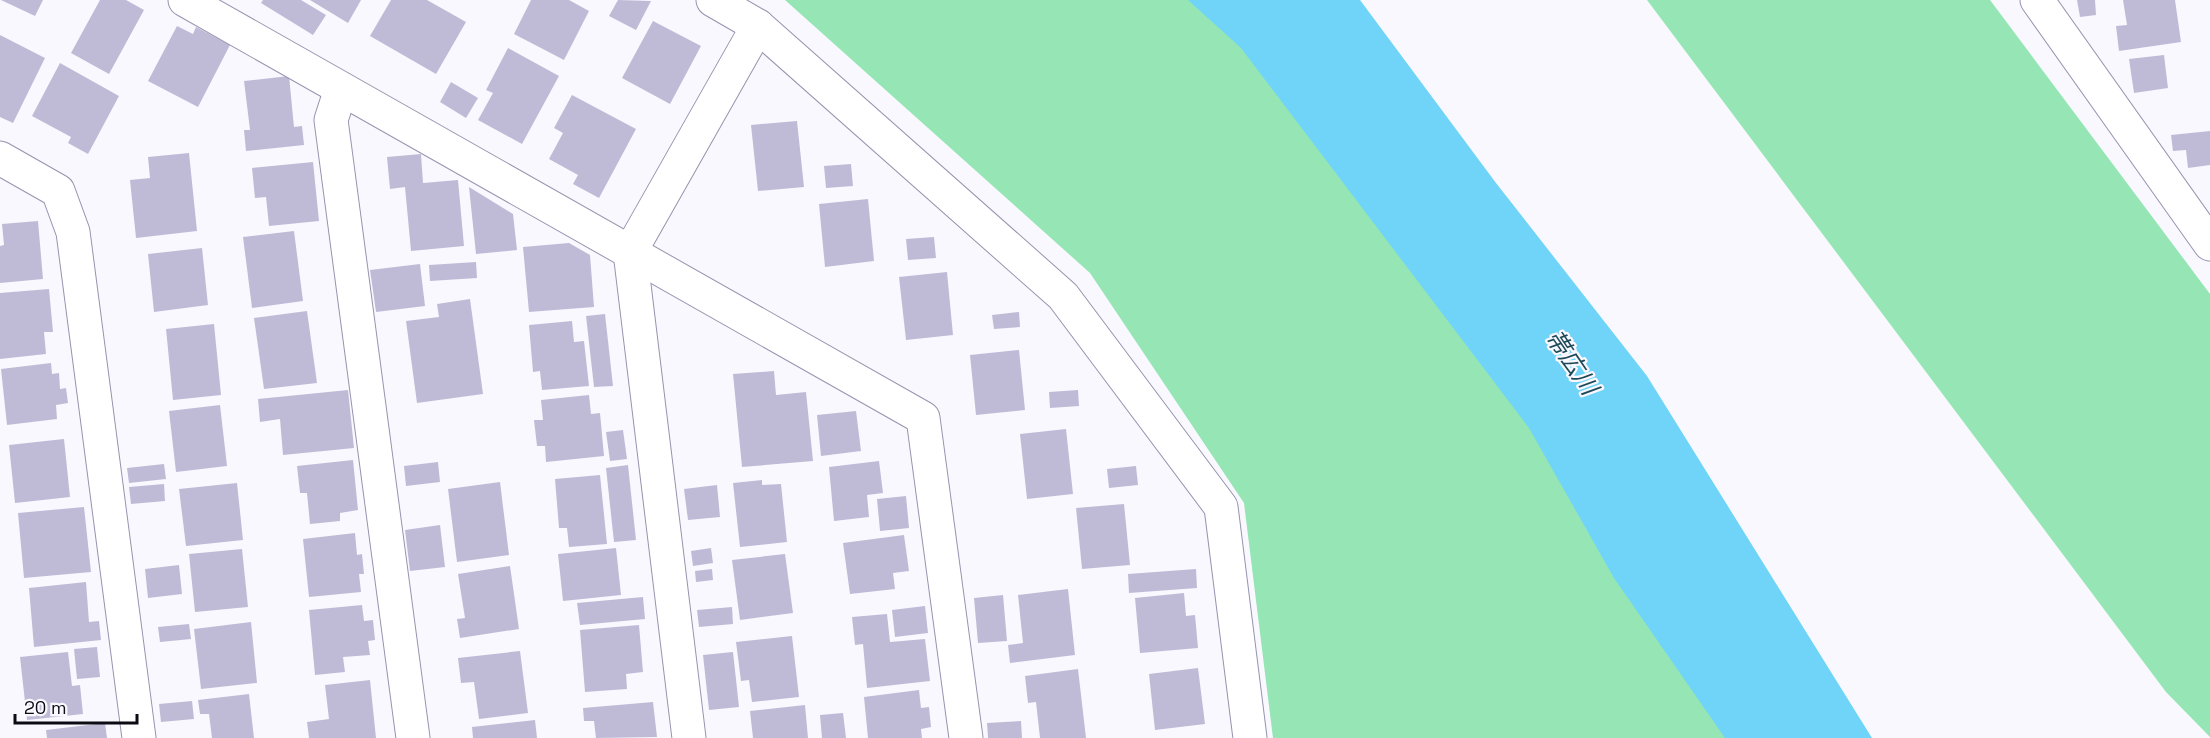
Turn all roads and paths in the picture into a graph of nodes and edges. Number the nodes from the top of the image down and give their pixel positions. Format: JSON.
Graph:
{"nodes":[{"id":1,"x":185,"y":0,"type":"edge"},
{"id":2,"x":713,"y":0,"type":"edge"},
{"id":3,"x":2037,"y":0,"type":"edge"},
{"id":4,"x":758,"y":26,"type":"junction"},
{"id":5,"x":341,"y":88,"type":"junction"},
{"id":6,"x":0,"y":158,"type":"edge"},
{"id":7,"x":2210,"y":244,"type":"edge"},
{"id":8,"x":630,"y":252,"type":"junction"},
{"id":9,"x":139,"y":738,"type":"edge"},
{"id":10,"x":413,"y":738,"type":"edge"},
{"id":11,"x":689,"y":738,"type":"edge"},
{"id":12,"x":966,"y":738,"type":"edge"},
{"id":13,"x":1250,"y":738,"type":"edge"}],
"edges":[{"from":1,"to":5,"type":"street"},
{"from":2,"to":4,"type":"street"},
{"from":3,"to":7,"type":"street"},
{"from":4,"to":8,"type":"street"},
{"from":4,"to":13,"type":"street"},
{"from":5,"to":8,"type":"street"},
{"from":5,"to":10,"type":"street"},
{"from":6,"to":9,"type":"street"},
{"from":8,"to":11,"type":"street"},
{"from":8,"to":12,"type":"street"}]}
